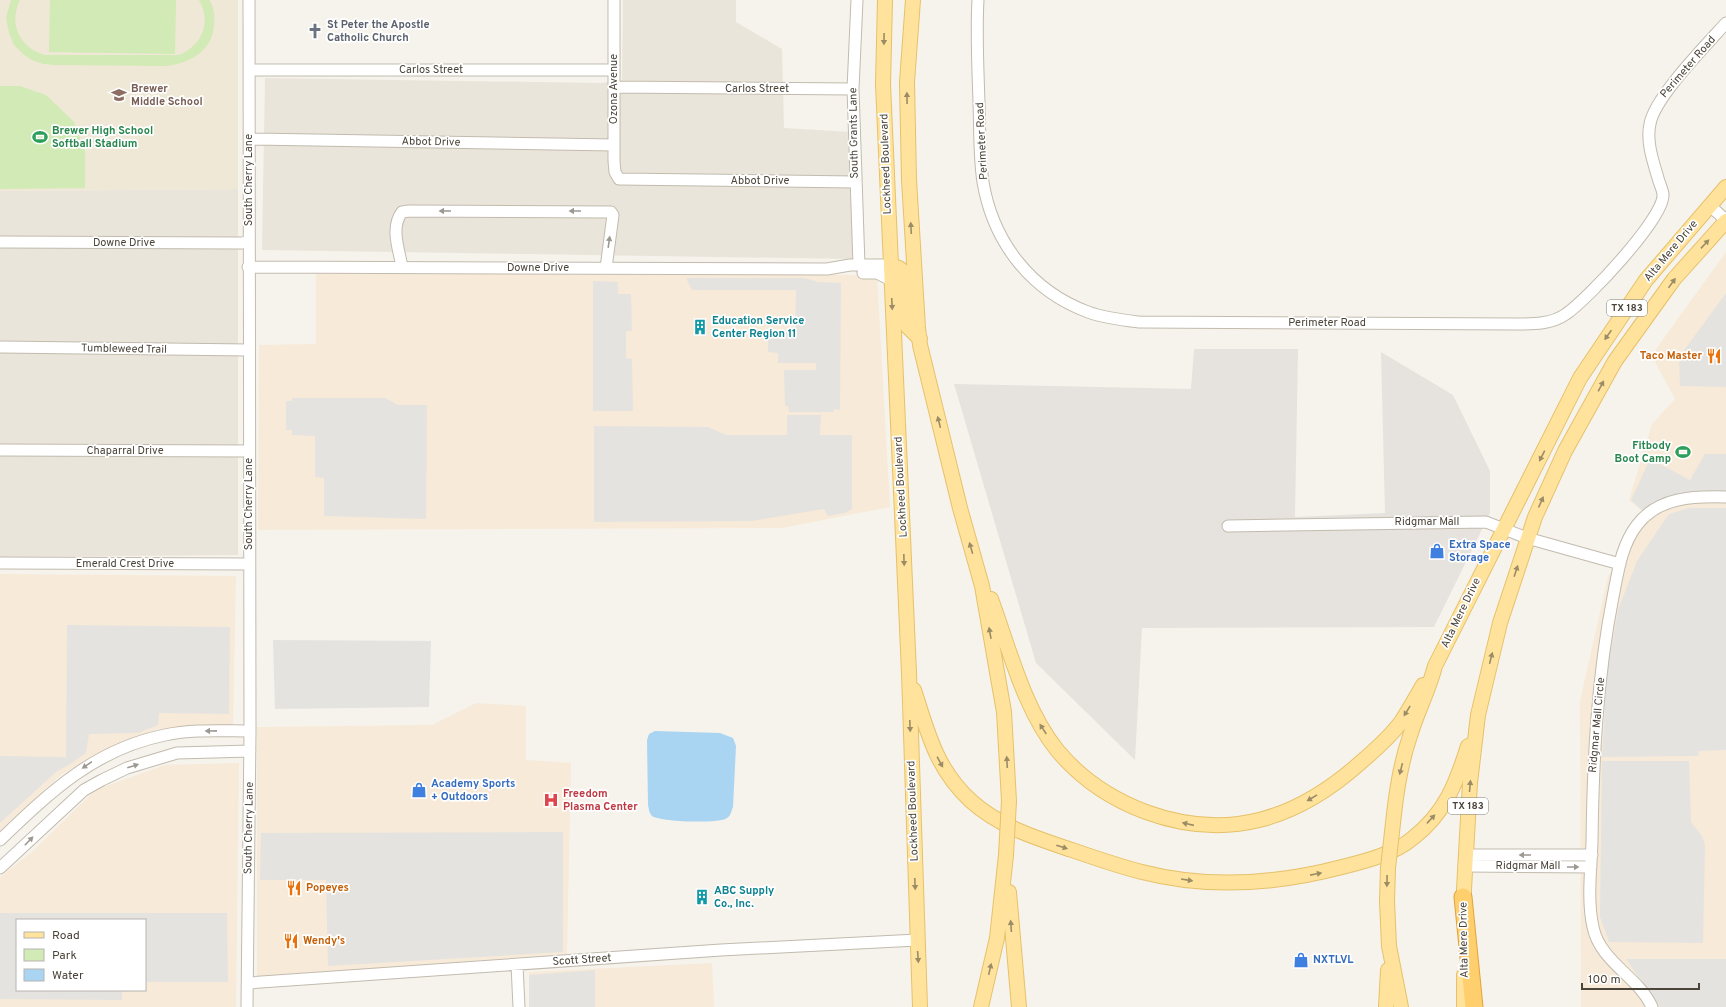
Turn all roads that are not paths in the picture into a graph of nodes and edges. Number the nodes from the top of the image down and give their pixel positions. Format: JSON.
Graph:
{"nodes":[{"id":1,"x":249,"y":0,"type":"edge"},
{"id":2,"x":614,"y":0,"type":"edge"},
{"id":3,"x":857,"y":0,"type":"edge"},
{"id":4,"x":885,"y":0,"type":"edge"},
{"id":5,"x":913,"y":0,"type":"edge"},
{"id":6,"x":978,"y":0,"type":"edge"},
{"id":7,"x":1726,"y":23,"type":"edge"},
{"id":8,"x":249,"y":70,"type":"junction"},
{"id":9,"x":614,"y":70,"type":"junction"},
{"id":10,"x":614,"y":87,"type":"junction"},
{"id":11,"x":853,"y":89,"type":"junction"},
{"id":12,"x":249,"y":139,"type":"junction"},
{"id":13,"x":614,"y":145,"type":"junction"},
{"id":14,"x":618,"y":178,"type":"joint"},
{"id":15,"x":855,"y":182,"type":"junction"},
{"id":16,"x":1726,"y":187,"type":"edge"},
{"id":17,"x":1710,"y":206,"type":"junction"},
{"id":18,"x":1726,"y":221,"type":"edge"},
{"id":19,"x":249,"y":241,"type":"junction"},
{"id":20,"x":0,"y":242,"type":"edge"},
{"id":21,"x":858,"y":265,"type":"junction"},
{"id":22,"x":891,"y":265,"type":"junction"},
{"id":23,"x":248,"y":267,"type":"junction"},
{"id":24,"x":402,"y":267,"type":"junction"},
{"id":25,"x":606,"y":268,"type":"junction"},
{"id":26,"x":827,"y":269,"type":"junction"},
{"id":27,"x":891,"y":280,"type":"junction"},
{"id":28,"x":920,"y":339,"type":"junction"},
{"id":29,"x":0,"y":347,"type":"edge"},
{"id":30,"x":249,"y":350,"type":"junction"},
{"id":31,"x":0,"y":450,"type":"edge"},
{"id":32,"x":249,"y":451,"type":"junction"},
{"id":33,"x":1726,"y":497,"type":"edge"},
{"id":34,"x":1228,"y":526,"type":"dead end"},
{"id":35,"x":1504,"y":529,"type":"junction"},
{"id":36,"x":1527,"y":538,"type":"junction"},
{"id":37,"x":0,"y":563,"type":"edge"},
{"id":38,"x":249,"y":564,"type":"junction"},
{"id":39,"x":1620,"y":564,"type":"junction"},
{"id":40,"x":982,"y":586,"type":"junction"},
{"id":41,"x":1435,"y":666,"type":"junction"},
{"id":42,"x":909,"y":673,"type":"junction"},
{"id":43,"x":1478,"y":715,"type":"junction"},
{"id":44,"x":250,"y":731,"type":"junction"},
{"id":45,"x":250,"y":751,"type":"junction"},
{"id":46,"x":0,"y":840,"type":"edge"},
{"id":47,"x":1006,"y":855,"type":"junction"},
{"id":48,"x":1592,"y":855,"type":"junction"},
{"id":49,"x":1464,"y":860,"type":"junction"},
{"id":50,"x":1591,"y":867,"type":"junction"},
{"id":51,"x":0,"y":868,"type":"edge"},
{"id":52,"x":1463,"y":897,"type":"junction"},
{"id":53,"x":917,"y":940,"type":"junction"},
{"id":54,"x":1389,"y":946,"type":"junction"},
{"id":55,"x":517,"y":965,"type":"junction"},
{"id":56,"x":248,"y":984,"type":"junction"},
{"id":57,"x":248,"y":1007,"type":"edge"},
{"id":58,"x":519,"y":1007,"type":"edge"},
{"id":59,"x":919,"y":1007,"type":"edge"},
{"id":60,"x":980,"y":1007,"type":"edge"},
{"id":61,"x":1019,"y":1007,"type":"edge"},
{"id":62,"x":1386,"y":1007,"type":"edge"},
{"id":63,"x":1401,"y":1007,"type":"edge"},
{"id":64,"x":1464,"y":1007,"type":"edge"},
{"id":65,"x":1474,"y":1007,"type":"edge"},
{"id":66,"x":1652,"y":1007,"type":"edge"}],
"edges":[{"from":1,"to":8,"type":"street","name":"South Cherry Lane"},
{"from":2,"to":9,"type":"street","name":"Ozona Avenue"},
{"from":3,"to":11,"type":"street","name":"South Grants Lane"},
{"from":4,"to":22,"type":"main road","name":"Lockheed Boulevard","one_way":true},
{"from":28,"to":5,"type":"main road","name":"Lockheed Boulevard","one_way":true},
{"from":6,"to":7,"type":"street","name":"Perimeter Road"},
{"from":8,"to":9,"type":"street","name":"Carlos Street"},
{"from":8,"to":12,"type":"street","name":"South Cherry Lane"},
{"from":9,"to":10,"type":"street","name":"Ozona Avenue"},
{"from":10,"to":11,"type":"street","name":"Carlos Street"},
{"from":10,"to":13,"type":"street","name":"Ozona Avenue"},
{"from":11,"to":15,"type":"street","name":"South Grants Lane"},
{"from":12,"to":13,"type":"street","name":"Abbot Drive"},
{"from":12,"to":19,"type":"street","name":"South Cherry Lane"},
{"from":13,"to":14,"type":"street","name":"Ozona Avenue"},
{"from":14,"to":15,"type":"street","name":"Abbot Drive"},
{"from":15,"to":21,"type":"street","name":"South Grants Lane"},
{"from":16,"to":17,"type":"main road","name":"Alta Mere Drive","number":"TX 183"},
{"from":17,"to":18,"type":"street"},
{"from":17,"to":35,"type":"main road","name":"Alta Mere Drive","number":"TX 183","one_way":true},
{"from":36,"to":18,"type":"main road","name":"Alta Mere Drive","number":"TX 183","one_way":true},
{"from":19,"to":20,"type":"street","name":"Downe Drive"},
{"from":19,"to":23,"type":"street","name":"South Cherry Lane"},
{"from":21,"to":22,"type":"street","name":"Downe Drive"},
{"from":21,"to":26,"type":"street","name":"Downe Drive"},
{"from":22,"to":27,"type":"main road","name":"Lockheed Boulevard"},
{"from":22,"to":28,"type":"main road"},
{"from":23,"to":24,"type":"street","name":"Downe Drive"},
{"from":23,"to":30,"type":"street","name":"South Cherry Lane"},
{"from":24,"to":25,"type":"street","name":"Downe Drive"},
{"from":25,"to":24,"type":"street","one_way":true},
{"from":25,"to":26,"type":"street","name":"Downe Drive"},
{"from":26,"to":27,"type":"street","name":"Downe Drive"},
{"from":27,"to":42,"type":"main road","name":"Lockheed Boulevard","one_way":true},
{"from":40,"to":28,"type":"main road","name":"Lockheed Boulevard","one_way":true},
{"from":29,"to":30,"type":"street","name":"Tumbleweed Trail"},
{"from":30,"to":32,"type":"street","name":"South Cherry Lane"},
{"from":31,"to":32,"type":"street","name":"Chaparral Drive"},
{"from":32,"to":38,"type":"street","name":"South Cherry Lane"},
{"from":33,"to":39,"type":"street","name":"Ridgmar Mall Circle"},
{"from":34,"to":35,"type":"street","name":"Ridgmar Mall"},
{"from":35,"to":36,"type":"street","name":"Ridgmar Mall"},
{"from":35,"to":41,"type":"main road","name":"Alta Mere Drive","number":"TX 183"},
{"from":36,"to":39,"type":"street","name":"Ridgmar Mall"},
{"from":43,"to":36,"type":"main road","name":"Alta Mere Drive","number":"TX 183","one_way":true},
{"from":37,"to":38,"type":"street","name":"Emerald Crest Drive"},
{"from":38,"to":44,"type":"street","name":"South Cherry Lane"},
{"from":39,"to":48,"type":"street","name":"Ridgmar Mall Circle"},
{"from":41,"to":40,"type":"main road","one_way":true},
{"from":47,"to":40,"type":"main road","name":"Lockheed Boulevard","one_way":true,"bridge":true},
{"from":41,"to":54,"type":"main road","name":"Alta Mere Drive","number":"TX 183","one_way":true,"bridge":true},
{"from":42,"to":43,"type":"main road","one_way":true},
{"from":42,"to":53,"type":"main road","name":"Lockheed Boulevard","one_way":true},
{"from":49,"to":43,"type":"main road","name":"Alta Mere Drive","number":"TX 183","one_way":true},
{"from":44,"to":45,"type":"street","name":"South Cherry Lane"},
{"from":44,"to":46,"type":"street","one_way":true},
{"from":51,"to":45,"type":"street","one_way":true},
{"from":45,"to":56,"type":"street","name":"South Cherry Lane"},
{"from":60,"to":47,"type":"main road","one_way":true},
{"from":61,"to":47,"type":"main road","one_way":true},
{"from":48,"to":49,"type":"street","name":"Ridgmar Mall","one_way":true},
{"from":48,"to":50,"type":"street","name":"Ridgmar Mall Circle"},
{"from":49,"to":50,"type":"street","name":"Ridgmar Mall","one_way":true},
{"from":49,"to":52,"type":"main road","name":"Alta Mere Drive","number":"TX 183"},
{"from":50,"to":66,"type":"street","name":"Ridgmar Mall Circle"},
{"from":52,"to":64,"type":"main road","name":"Alta Mere Drive","number":"TX 183"},
{"from":52,"to":65,"type":"highway"},
{"from":53,"to":55,"type":"street","name":"Scott Street"},
{"from":53,"to":59,"type":"main road","name":"Lockheed Boulevard","one_way":true},
{"from":54,"to":62,"type":"main road"},
{"from":54,"to":63,"type":"main road","name":"Alta Mere Drive","number":"TX 183"},
{"from":55,"to":56,"type":"street","name":"Scott Street"},
{"from":55,"to":58,"type":"street"},
{"from":56,"to":57,"type":"street","name":"South Cherry Lane"}]}
